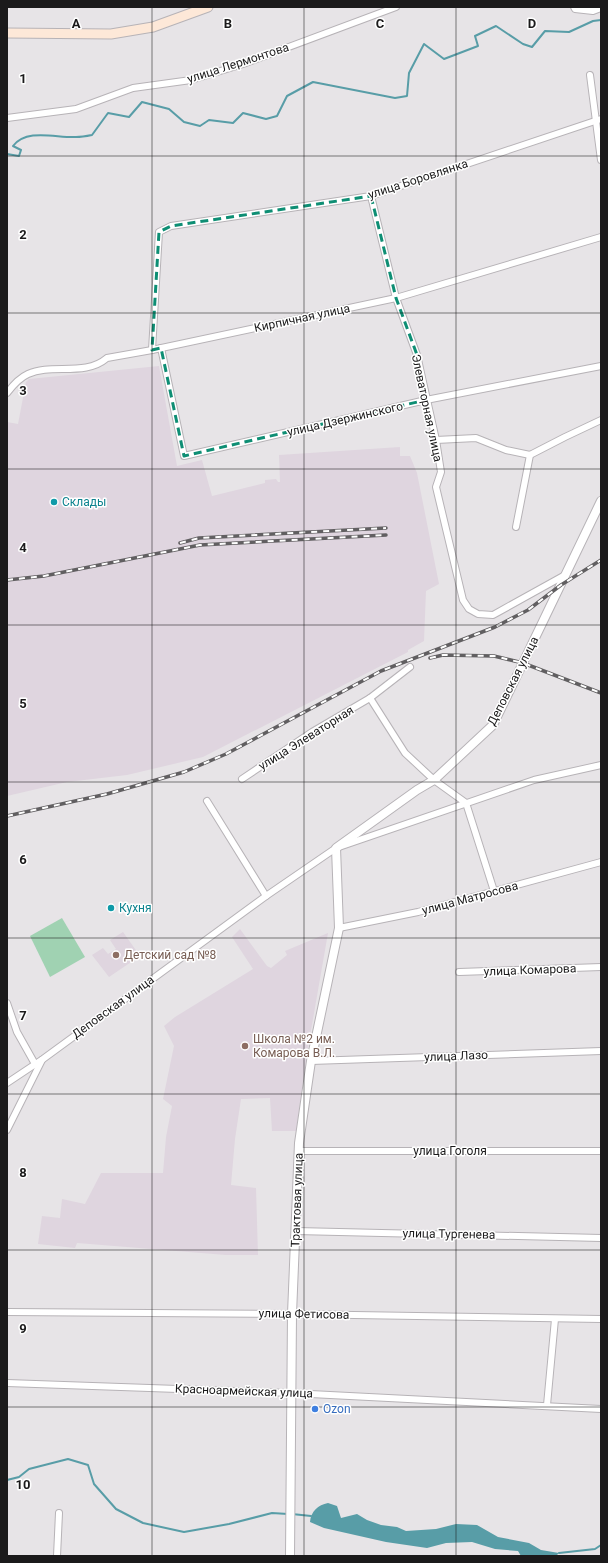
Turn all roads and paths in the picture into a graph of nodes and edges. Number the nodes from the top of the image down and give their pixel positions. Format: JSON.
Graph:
{"nodes":[{"id":1,"x":208,"y":7,"type":"edge"},
{"id":2,"x":396,"y":7,"type":"edge"},
{"id":3,"x":574,"y":7,"type":"edge"},
{"id":4,"x":601,"y":8,"type":"edge"},
{"id":5,"x":7,"y":33,"type":"edge"},
{"id":6,"x":590,"y":74,"type":"dead end"},
{"id":7,"x":7,"y":118,"type":"edge"},
{"id":8,"x":599,"y":119,"type":"edge"},
{"id":9,"x":601,"y":160,"type":"edge"},
{"id":10,"x":371,"y":196,"type":"junction"},
{"id":11,"x":601,"y":238,"type":"edge"},
{"id":12,"x":396,"y":298,"type":"junction"},
{"id":13,"x":161,"y":348,"type":"junction"},
{"id":14,"x":152,"y":350,"type":"junction"},
{"id":15,"x":601,"y":366,"type":"edge"},
{"id":16,"x":7,"y":393,"type":"edge"},
{"id":17,"x":426,"y":400,"type":"junction"},
{"id":18,"x":601,"y":420,"type":"edge"},
{"id":19,"x":436,"y":440,"type":"junction"},
{"id":20,"x":530,"y":455,"type":"junction"},
{"id":21,"x":601,"y":501,"type":"edge"},
{"id":22,"x":516,"y":527,"type":"dead end"},
{"id":23,"x":566,"y":574,"type":"junction"},
{"id":24,"x":410,"y":667,"type":"dead end"},
{"id":25,"x":370,"y":698,"type":"junction"},
{"id":26,"x":601,"y":765,"type":"edge"},
{"id":27,"x":242,"y":779,"type":"dead end"},
{"id":28,"x":434,"y":780,"type":"junction"},
{"id":29,"x":207,"y":801,"type":"dead end"},
{"id":30,"x":466,"y":803,"type":"junction"},
{"id":31,"x":336,"y":848,"type":"junction"},
{"id":32,"x":601,"y":862,"type":"edge"},
{"id":33,"x":494,"y":891,"type":"junction"},
{"id":34,"x":266,"y":896,"type":"junction"},
{"id":35,"x":338,"y":928,"type":"junction"},
{"id":36,"x":601,"y":968,"type":"edge"},
{"id":37,"x":459,"y":972,"type":"dead end"},
{"id":38,"x":7,"y":1003,"type":"edge"},
{"id":39,"x":601,"y":1051,"type":"edge"},
{"id":40,"x":43,"y":1059,"type":"junction"},
{"id":41,"x":311,"y":1061,"type":"junction"},
{"id":42,"x":34,"y":1064,"type":"junction"},
{"id":43,"x":7,"y":1083,"type":"edge"},
{"id":44,"x":7,"y":1130,"type":"edge"},
{"id":45,"x":299,"y":1151,"type":"junction"},
{"id":46,"x":601,"y":1151,"type":"edge"},
{"id":47,"x":296,"y":1231,"type":"junction"},
{"id":48,"x":601,"y":1238,"type":"edge"},
{"id":49,"x":7,"y":1312,"type":"edge"},
{"id":50,"x":292,"y":1314,"type":"junction"},
{"id":51,"x":555,"y":1319,"type":"junction"},
{"id":52,"x":601,"y":1319,"type":"edge"},
{"id":53,"x":7,"y":1383,"type":"edge"},
{"id":54,"x":291,"y":1393,"type":"junction"},
{"id":55,"x":547,"y":1405,"type":"junction"},
{"id":56,"x":601,"y":1409,"type":"edge"},
{"id":57,"x":59,"y":1513,"type":"dead end"},
{"id":58,"x":57,"y":1556,"type":"edge"},
{"id":59,"x":290,"y":1556,"type":"edge"}],
"edges":[{"from":1,"to":5,"type":"main road"},
{"from":2,"to":7,"type":"street","name":"улица Лермонтова"},
{"from":3,"to":4,"type":"street"},
{"from":6,"to":8,"type":"street"},
{"from":8,"to":9,"type":"street"},
{"from":8,"to":10,"type":"street","name":"улица Боровлянка"},
{"from":10,"to":12,"type":"street","name":"Элеваторная улица"},
{"from":10,"to":14,"type":"street","name":"улица Боровлянка"},
{"from":11,"to":12,"type":"street","name":"Кирпичная улица"},
{"from":12,"to":13,"type":"street","name":"Кирпичная улица"},
{"from":12,"to":17,"type":"street","name":"Элеваторная улица"},
{"from":13,"to":14,"type":"street","name":"Кирпичная улица"},
{"from":13,"to":17,"type":"street","name":"улица Дзержинского"},
{"from":14,"to":16,"type":"street","name":"Кирпичная улица"},
{"from":15,"to":17,"type":"street","name":"улица Дзержинского"},
{"from":17,"to":19,"type":"street","name":"Элеваторная улица"},
{"from":18,"to":20,"type":"street"},
{"from":19,"to":20,"type":"street"},
{"from":19,"to":23,"type":"street","name":"Элеваторная улица"},
{"from":20,"to":22,"type":"street"},
{"from":21,"to":23,"type":"street","name":"Деповская улица"},
{"from":23,"to":28,"type":"street","name":"Деповская улица"},
{"from":24,"to":25,"type":"street","name":"улица Элеваторная"},
{"from":25,"to":27,"type":"street","name":"улица Элеваторная"},
{"from":25,"to":28,"type":"street"},
{"from":26,"to":30,"type":"street","name":"Деповская улица"},
{"from":28,"to":30,"type":"street"},
{"from":28,"to":31,"type":"street","name":"Деповская улица"},
{"from":29,"to":34,"type":"street"},
{"from":30,"to":31,"type":"street","name":"Деповская улица"},
{"from":30,"to":33,"type":"street"},
{"from":31,"to":34,"type":"street","name":"Деповская улица"},
{"from":31,"to":35,"type":"street","name":"Трактовая улица"},
{"from":32,"to":33,"type":"street","name":"улица Матросова"},
{"from":33,"to":35,"type":"street","name":"улица Матросова"},
{"from":34,"to":40,"type":"street","name":"Деповская улица"},
{"from":35,"to":41,"type":"street","name":"Трактовая улица"},
{"from":36,"to":37,"type":"street","name":"улица Комарова"},
{"from":38,"to":42,"type":"street"},
{"from":39,"to":41,"type":"street","name":"улица Лазо"},
{"from":40,"to":42,"type":"street","name":"Деповская улица"},
{"from":40,"to":44,"type":"street"},
{"from":41,"to":45,"type":"street","name":"Трактовая улица"},
{"from":42,"to":43,"type":"street","name":"Деповская улица"},
{"from":45,"to":46,"type":"street","name":"улица Гоголя"},
{"from":45,"to":47,"type":"street","name":"Трактовая улица"},
{"from":47,"to":48,"type":"street","name":"улица Тургенева"},
{"from":47,"to":50,"type":"street","name":"Трактовая улица"},
{"from":49,"to":50,"type":"street","name":"улица Фетисова"},
{"from":50,"to":51,"type":"street","name":"улица Фетисова"},
{"from":50,"to":54,"type":"street","name":"Трактовая улица"},
{"from":51,"to":52,"type":"street","name":"улица Фетисова"},
{"from":51,"to":55,"type":"street"},
{"from":53,"to":54,"type":"street","name":"Красноармейская улица"},
{"from":54,"to":55,"type":"street","name":"Красноармейская улица"},
{"from":54,"to":59,"type":"street","name":"Трактовая улица"},
{"from":55,"to":56,"type":"street","name":"Красноармейская улица"},
{"from":57,"to":58,"type":"street"}]}
